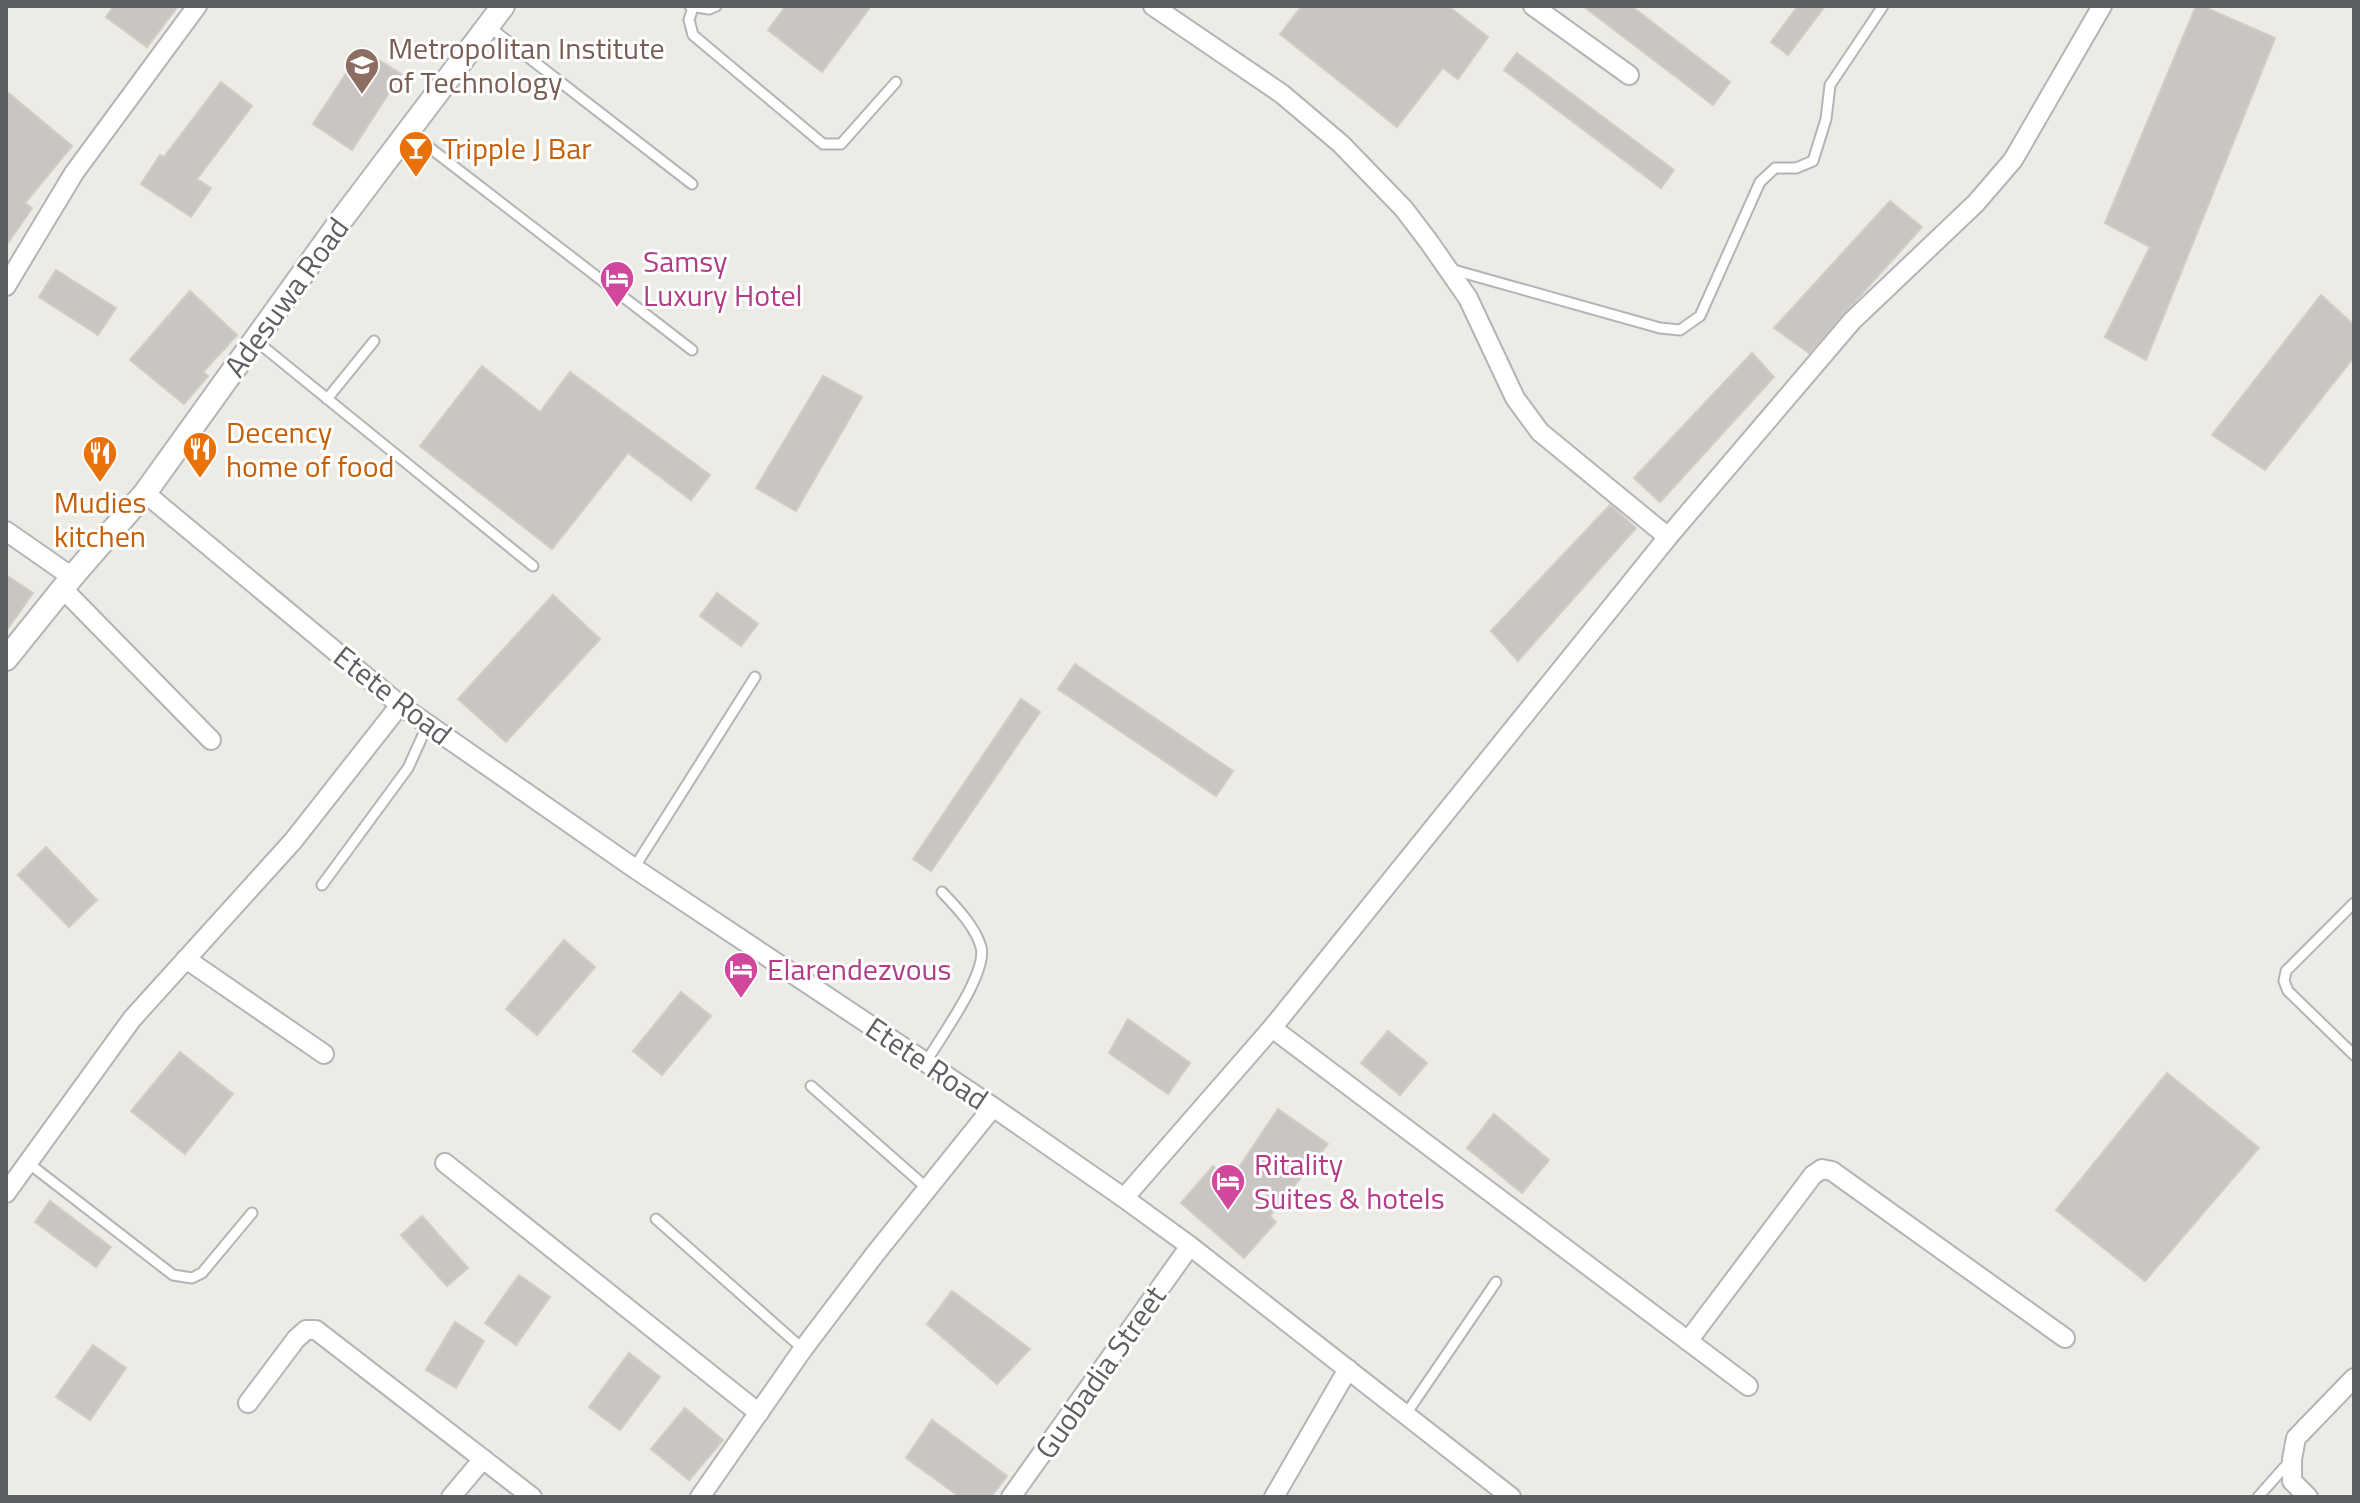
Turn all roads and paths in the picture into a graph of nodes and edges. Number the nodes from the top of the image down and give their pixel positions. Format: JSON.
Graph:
{"nodes":[{"id":1,"x":197,"y":6,"type":"edge"},
{"id":2,"x":503,"y":6,"type":"edge"},
{"id":3,"x":692,"y":6,"type":"edge"},
{"id":4,"x":716,"y":6,"type":"edge"},
{"id":5,"x":1153,"y":6,"type":"edge"},
{"id":6,"x":1533,"y":6,"type":"edge"},
{"id":7,"x":1883,"y":6,"type":"edge"},
{"id":8,"x":2102,"y":6,"type":"edge"},
{"id":9,"x":488,"y":26,"type":"junction"},
{"id":10,"x":1629,"y":75,"type":"dead end"},
{"id":11,"x":896,"y":82,"type":"dead end"},
{"id":12,"x":408,"y":131,"type":"junction"},
{"id":13,"x":692,"y":184,"type":"dead end"},
{"id":14,"x":1447,"y":268,"type":"junction"},
{"id":15,"x":6,"y":286,"type":"edge"},
{"id":16,"x":255,"y":340,"type":"junction"},
{"id":17,"x":374,"y":341,"type":"dead end"},
{"id":18,"x":692,"y":350,"type":"dead end"},
{"id":19,"x":327,"y":399,"type":"junction"},
{"id":20,"x":145,"y":493,"type":"junction"},
{"id":21,"x":6,"y":531,"type":"edge"},
{"id":22,"x":1668,"y":537,"type":"junction"},
{"id":23,"x":533,"y":566,"type":"dead end"},
{"id":24,"x":68,"y":583,"type":"junction"},
{"id":25,"x":6,"y":659,"type":"edge"},
{"id":26,"x":755,"y":677,"type":"dead end"},
{"id":27,"x":400,"y":705,"type":"junction"},
{"id":28,"x":428,"y":724,"type":"junction"},
{"id":29,"x":211,"y":740,"type":"dead end"},
{"id":30,"x":634,"y":868,"type":"junction"},
{"id":31,"x":322,"y":885,"type":"dead end"},
{"id":32,"x":942,"y":892,"type":"dead end"},
{"id":33,"x":2354,"y":903,"type":"edge"},
{"id":34,"x":186,"y":959,"type":"junction"},
{"id":35,"x":1272,"y":1028,"type":"junction"},
{"id":36,"x":324,"y":1054,"type":"dead end"},
{"id":37,"x":2354,"y":1055,"type":"edge"},
{"id":38,"x":926,"y":1062,"type":"junction"},
{"id":39,"x":811,"y":1086,"type":"dead end"},
{"id":40,"x":993,"y":1107,"type":"junction"},
{"id":41,"x":27,"y":1162,"type":"junction"},
{"id":42,"x":445,"y":1163,"type":"dead end"},
{"id":43,"x":928,"y":1189,"type":"junction"},
{"id":44,"x":6,"y":1193,"type":"edge"},
{"id":45,"x":1124,"y":1198,"type":"junction"},
{"id":46,"x":252,"y":1213,"type":"dead end"},
{"id":47,"x":656,"y":1219,"type":"dead end"},
{"id":48,"x":1190,"y":1246,"type":"junction"},
{"id":49,"x":1496,"y":1282,"type":"dead end"},
{"id":50,"x":2065,"y":1338,"type":"dead end"},
{"id":51,"x":1688,"y":1341,"type":"junction"},
{"id":52,"x":803,"y":1349,"type":"junction"},
{"id":53,"x":1348,"y":1369,"type":"junction"},
{"id":54,"x":2354,"y":1378,"type":"edge"},
{"id":55,"x":1748,"y":1386,"type":"dead end"},
{"id":56,"x":248,"y":1403,"type":"dead end"},
{"id":57,"x":759,"y":1413,"type":"junction"},
{"id":58,"x":1406,"y":1414,"type":"junction"},
{"id":59,"x":483,"y":1459,"type":"junction"},
{"id":60,"x":2292,"y":1459,"type":"junction"},
{"id":61,"x":451,"y":1497,"type":"edge"},
{"id":62,"x":532,"y":1497,"type":"edge"},
{"id":63,"x":700,"y":1497,"type":"edge"},
{"id":64,"x":1011,"y":1497,"type":"edge"},
{"id":65,"x":1274,"y":1497,"type":"edge"},
{"id":66,"x":1511,"y":1497,"type":"edge"},
{"id":67,"x":2258,"y":1497,"type":"edge"},
{"id":68,"x":2308,"y":1497,"type":"edge"}],
"edges":[{"from":1,"to":15,"type":"street"},
{"from":2,"to":9,"type":"street","name":"Adesuwa Road"},
{"from":3,"to":4,"type":"lane"},
{"from":3,"to":11,"type":"lane"},
{"from":5,"to":14,"type":"street"},
{"from":6,"to":10,"type":"street"},
{"from":7,"to":14,"type":"lane"},
{"from":8,"to":22,"type":"street"},
{"from":9,"to":12,"type":"street","name":"Adesuwa Road"},
{"from":9,"to":13,"type":"lane"},
{"from":12,"to":16,"type":"street","name":"Adesuwa Road"},
{"from":12,"to":18,"type":"lane"},
{"from":14,"to":22,"type":"street"},
{"from":16,"to":19,"type":"lane"},
{"from":16,"to":20,"type":"street","name":"Adesuwa Road"},
{"from":17,"to":19,"type":"lane"},
{"from":19,"to":23,"type":"lane"},
{"from":20,"to":24,"type":"street","name":"Adesuwa Road"},
{"from":20,"to":27,"type":"street","name":"Etete Road"},
{"from":21,"to":24,"type":"street"},
{"from":22,"to":35,"type":"street"},
{"from":24,"to":25,"type":"street","name":"Adesuwa Road"},
{"from":24,"to":29,"type":"street"},
{"from":26,"to":30,"type":"lane"},
{"from":27,"to":28,"type":"street","name":"Etete Road"},
{"from":27,"to":34,"type":"street"},
{"from":28,"to":30,"type":"street","name":"Etete Road"},
{"from":28,"to":31,"type":"lane"},
{"from":30,"to":38,"type":"street","name":"Etete Road"},
{"from":32,"to":38,"type":"lane"},
{"from":33,"to":37,"type":"lane"},
{"from":34,"to":36,"type":"street"},
{"from":34,"to":41,"type":"street"},
{"from":35,"to":45,"type":"street"},
{"from":35,"to":51,"type":"street"},
{"from":38,"to":40,"type":"street","name":"Etete Road"},
{"from":39,"to":43,"type":"lane"},
{"from":40,"to":43,"type":"street"},
{"from":40,"to":45,"type":"street","name":"Etete Road"},
{"from":41,"to":44,"type":"street"},
{"from":41,"to":46,"type":"lane"},
{"from":42,"to":57,"type":"street"},
{"from":43,"to":52,"type":"street"},
{"from":45,"to":48,"type":"street","name":"Etete Road"},
{"from":47,"to":52,"type":"lane"},
{"from":48,"to":53,"type":"street","name":"Etete Road"},
{"from":48,"to":64,"type":"street","name":"Guobadia Street"},
{"from":49,"to":58,"type":"lane"},
{"from":50,"to":51,"type":"street"},
{"from":51,"to":55,"type":"street"},
{"from":52,"to":57,"type":"street"},
{"from":53,"to":58,"type":"street","name":"Etete Road"},
{"from":53,"to":65,"type":"street"},
{"from":54,"to":60,"type":"street"},
{"from":56,"to":59,"type":"street"},
{"from":57,"to":63,"type":"street"},
{"from":58,"to":66,"type":"street","name":"Etete Road"},
{"from":59,"to":61,"type":"street"},
{"from":59,"to":62,"type":"street"},
{"from":60,"to":67,"type":"lane"},
{"from":60,"to":68,"type":"street"}]}
